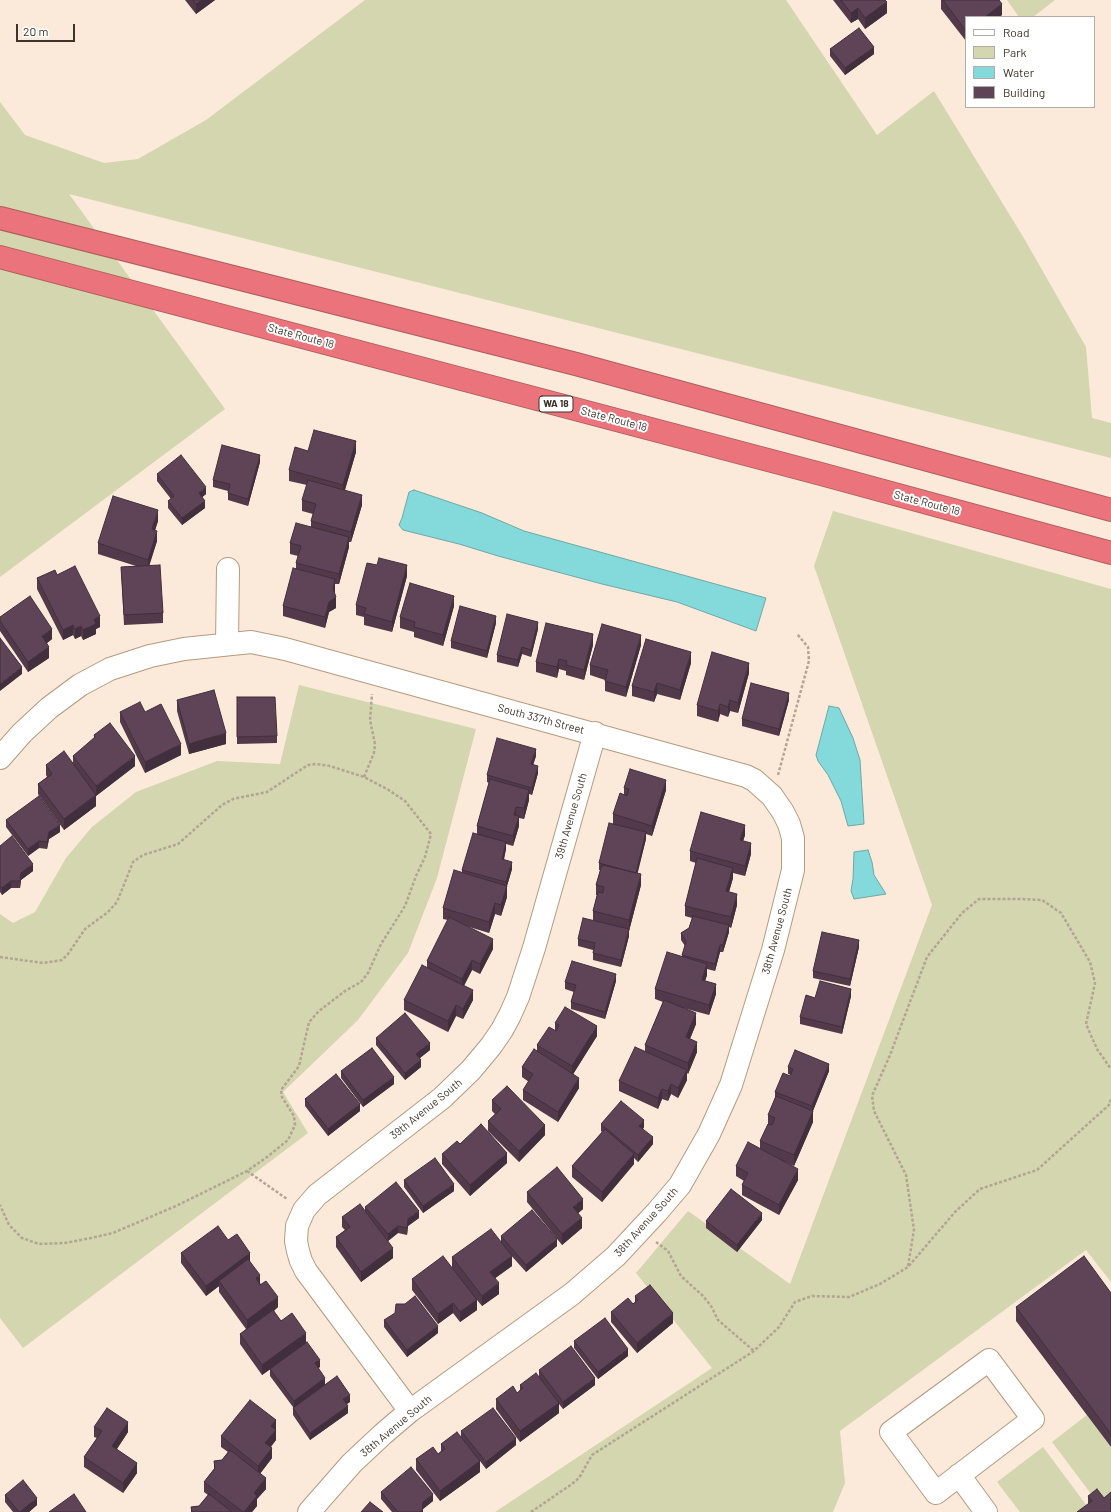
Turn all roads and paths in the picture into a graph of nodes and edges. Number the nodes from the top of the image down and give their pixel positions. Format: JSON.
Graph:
{"nodes":[{"id":1,"x":0,"y":218,"type":"edge"},
{"id":2,"x":0,"y":257,"type":"edge"},
{"id":3,"x":1111,"y":510,"type":"edge"},
{"id":4,"x":1111,"y":553,"type":"edge"},
{"id":5,"x":228,"y":569,"type":"dead end"},
{"id":6,"x":797,"y":634,"type":"dead end"},
{"id":7,"x":227,"y":644,"type":"junction"},
{"id":8,"x":376,"y":674,"type":"junction"},
{"id":9,"x":595,"y":733,"type":"junction"},
{"id":10,"x":0,"y":758,"type":"edge"},
{"id":11,"x":364,"y":776,"type":"junction"},
{"id":12,"x":778,"y":804,"type":"junction"},
{"id":13,"x":0,"y":957,"type":"edge"},
{"id":14,"x":1111,"y":1069,"type":"edge"},
{"id":15,"x":1111,"y":1098,"type":"edge"},
{"id":16,"x":247,"y":1171,"type":"junction"},
{"id":17,"x":0,"y":1205,"type":"edge"},
{"id":18,"x":304,"y":1210,"type":"junction"},
{"id":19,"x":641,"y":1230,"type":"junction"},
{"id":20,"x":908,"y":1267,"type":"junction"},
{"id":21,"x":754,"y":1351,"type":"junction"},
{"id":22,"x":410,"y":1411,"type":"junction"},
{"id":23,"x":959,"y":1475,"type":"junction"},
{"id":24,"x":309,"y":1512,"type":"edge"},
{"id":25,"x":531,"y":1512,"type":"edge"},
{"id":26,"x":986,"y":1512,"type":"edge"}],
"edges":[{"from":1,"to":3,"type":"highway"},
{"from":2,"to":4,"type":"highway","name":"State Route 18","number":"WA 18"},
{"from":5,"to":7,"type":"street"},
{"from":6,"to":12,"type":"path"},
{"from":7,"to":8,"type":"street","name":"South 337th Street"},
{"from":7,"to":10,"type":"street","name":"South 337th Street"},
{"from":8,"to":9,"type":"street","name":"South 337th Street"},
{"from":8,"to":11,"type":"path"},
{"from":9,"to":12,"type":"street","name":"South 337th Street"},
{"from":9,"to":18,"type":"street","name":"39th Avenue South"},
{"from":11,"to":13,"type":"path"},
{"from":11,"to":16,"type":"path"},
{"from":12,"to":19,"type":"street","name":"38th Avenue South"},
{"from":14,"to":20,"type":"path"},
{"from":15,"to":20,"type":"path"},
{"from":16,"to":17,"type":"path"},
{"from":16,"to":18,"type":"path"},
{"from":18,"to":22,"type":"street","name":"39th Avenue South"},
{"from":19,"to":21,"type":"path"},
{"from":19,"to":22,"type":"street","name":"38th Avenue South"},
{"from":20,"to":21,"type":"path"},
{"from":21,"to":25,"type":"path"},
{"from":22,"to":24,"type":"street","name":"38th Avenue South"},
{"from":23,"to":23,"type":"street"},
{"from":23,"to":26,"type":"street"}]}
